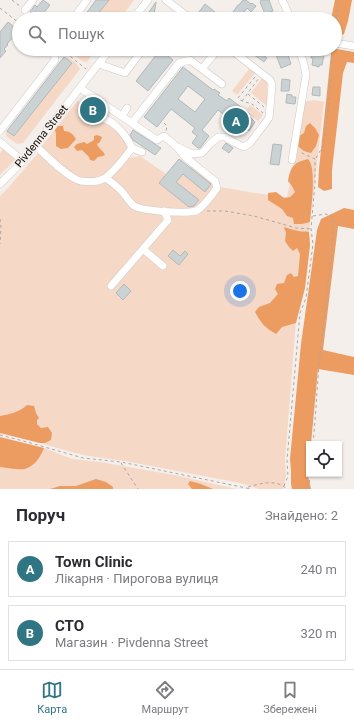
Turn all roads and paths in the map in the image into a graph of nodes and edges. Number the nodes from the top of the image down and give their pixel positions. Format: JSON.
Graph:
{"nodes":[{"id":1,"x":33,"y":0,"type":"edge"},
{"id":2,"x":87,"y":0,"type":"edge"},
{"id":3,"x":148,"y":0,"type":"edge"},
{"id":4,"x":166,"y":0,"type":"edge"},
{"id":5,"x":282,"y":0,"type":"edge"},
{"id":6,"x":339,"y":0,"type":"edge"},
{"id":7,"x":0,"y":8,"type":"edge"},
{"id":8,"x":25,"y":10,"type":"dead end"},
{"id":9,"x":78,"y":12,"type":"edge"},
{"id":10,"x":139,"y":12,"type":"edge"},
{"id":11,"x":182,"y":12,"type":"edge"},
{"id":12,"x":287,"y":12,"type":"edge"},
{"id":13,"x":337,"y":12,"type":"edge"},
{"id":14,"x":12,"y":17,"type":"edge"},
{"id":15,"x":342,"y":44,"type":"edge"},
{"id":16,"x":354,"y":46,"type":"edge"},
{"id":17,"x":55,"y":56,"type":"edge"},
{"id":18,"x":70,"y":56,"type":"edge"},
{"id":19,"x":105,"y":56,"type":"edge"},
{"id":20,"x":138,"y":56,"type":"edge"},
{"id":21,"x":212,"y":56,"type":"edge"},
{"id":22,"x":239,"y":56,"type":"edge"},
{"id":23,"x":301,"y":56,"type":"edge"},
{"id":24,"x":332,"y":56,"type":"edge"},
{"id":25,"x":99,"y":64,"type":"junction"},
{"id":26,"x":202,"y":69,"type":"junction"},
{"id":27,"x":91,"y":73,"type":"junction"},
{"id":28,"x":222,"y":84,"type":"dead end"},
{"id":29,"x":80,"y":88,"type":"junction"},
{"id":30,"x":248,"y":94,"type":"junction"},
{"id":31,"x":242,"y":101,"type":"junction"},
{"id":32,"x":264,"y":107,"type":"dead end"},
{"id":33,"x":127,"y":108,"type":"dead end"},
{"id":34,"x":264,"y":115,"type":"dead end"},
{"id":35,"x":122,"y":116,"type":"junction"},
{"id":36,"x":100,"y":117,"type":"dead end"},
{"id":37,"x":132,"y":123,"type":"junction"},
{"id":38,"x":164,"y":123,"type":"dead end"},
{"id":39,"x":0,"y":131,"type":"edge"},
{"id":40,"x":164,"y":136,"type":"junction"},
{"id":41,"x":1,"y":145,"type":"edge"},
{"id":42,"x":35,"y":145,"type":"junction"},
{"id":43,"x":178,"y":147,"type":"junction"},
{"id":44,"x":132,"y":148,"type":"junction"},
{"id":45,"x":294,"y":150,"type":"junction"},
{"id":46,"x":142,"y":152,"type":"dead end"},
{"id":47,"x":315,"y":159,"type":"junction"},
{"id":48,"x":292,"y":160,"type":"dead end"},
{"id":49,"x":23,"y":161,"type":"junction"},
{"id":50,"x":105,"y":178,"type":"junction"},
{"id":51,"x":0,"y":184,"type":"edge"},
{"id":52,"x":196,"y":210,"type":"junction"},
{"id":53,"x":164,"y":211,"type":"junction"},
{"id":54,"x":312,"y":216,"type":"junction"},
{"id":55,"x":0,"y":218,"type":"edge"},
{"id":56,"x":312,"y":228,"type":"junction"},
{"id":57,"x":0,"y":244,"type":"edge"},
{"id":58,"x":143,"y":249,"type":"junction"},
{"id":59,"x":163,"y":266,"type":"dead end"},
{"id":60,"x":111,"y":286,"type":"dead end"},
{"id":61,"x":0,"y":435,"type":"edge"},
{"id":62,"x":314,"y":441,"type":"edge"},
{"id":63,"x":121,"y":462,"type":"junction"},
{"id":64,"x":310,"y":477,"type":"edge"},
{"id":65,"x":284,"y":486,"type":"junction"},
{"id":66,"x":247,"y":488,"type":"junction"},
{"id":67,"x":138,"y":489,"type":"edge"},
{"id":68,"x":251,"y":489,"type":"edge"},
{"id":69,"x":287,"y":489,"type":"edge"},
{"id":70,"x":309,"y":489,"type":"edge"}],
"edges":[{"from":1,"to":8,"type":"street"},
{"from":2,"to":9,"type":"street"},
{"from":3,"to":10,"type":"street"},
{"from":4,"to":11,"type":"street"},
{"from":5,"to":12,"type":"street"},
{"from":6,"to":13,"type":"path"},
{"from":7,"to":14,"type":"path"},
{"from":15,"to":16,"type":"street"},
{"from":17,"to":39,"type":"street"},
{"from":18,"to":27,"type":"path"},
{"from":19,"to":25,"type":"street","name":"Pivdenna Street"},
{"from":20,"to":25,"type":"street"},
{"from":21,"to":26,"type":"street"},
{"from":22,"to":43,"type":"street"},
{"from":23,"to":45,"type":"street"},
{"from":24,"to":47,"type":"path"},
{"from":25,"to":27,"type":"street","name":"Pivdenna Street"},
{"from":26,"to":28,"type":"street"},
{"from":26,"to":37,"type":"street"},
{"from":27,"to":29,"type":"street","name":"Pivdenna Street"},
{"from":29,"to":35,"type":"street"},
{"from":29,"to":42,"type":"street","name":"Pivdenna Street"},
{"from":30,"to":31,"type":"path"},
{"from":30,"to":31,"type":"path"},
{"from":30,"to":32,"type":"path"},
{"from":31,"to":34,"type":"path"},
{"from":33,"to":35,"type":"street"},
{"from":35,"to":37,"type":"street"},
{"from":36,"to":44,"type":"street"},
{"from":37,"to":40,"type":"street"},
{"from":38,"to":40,"type":"path"},
{"from":40,"to":43,"type":"street"},
{"from":41,"to":49,"type":"street"},
{"from":42,"to":49,"type":"street","name":"Pivdenna Street"},
{"from":42,"to":50,"type":"street"},
{"from":43,"to":52,"type":"street"},
{"from":44,"to":46,"type":"street"},
{"from":44,"to":50,"type":"street"},
{"from":45,"to":47,"type":"path"},
{"from":45,"to":48,"type":"street"},
{"from":47,"to":54,"type":"path"},
{"from":49,"to":51,"type":"street","name":"Pivdenna Street"},
{"from":50,"to":53,"type":"street"},
{"from":52,"to":53,"type":"street"},
{"from":52,"to":56,"type":"path"},
{"from":53,"to":58,"type":"street"},
{"from":54,"to":56,"type":"path"},
{"from":54,"to":62,"type":"path"},
{"from":55,"to":57,"type":"path"},
{"from":56,"to":65,"type":"path"},
{"from":58,"to":59,"type":"street"},
{"from":58,"to":60,"type":"street"},
{"from":61,"to":63,"type":"path"},
{"from":63,"to":66,"type":"path"},
{"from":63,"to":67,"type":"path"},
{"from":64,"to":70,"type":"path"},
{"from":65,"to":66,"type":"path"},
{"from":65,"to":69,"type":"path"},
{"from":66,"to":68,"type":"path"}]}
